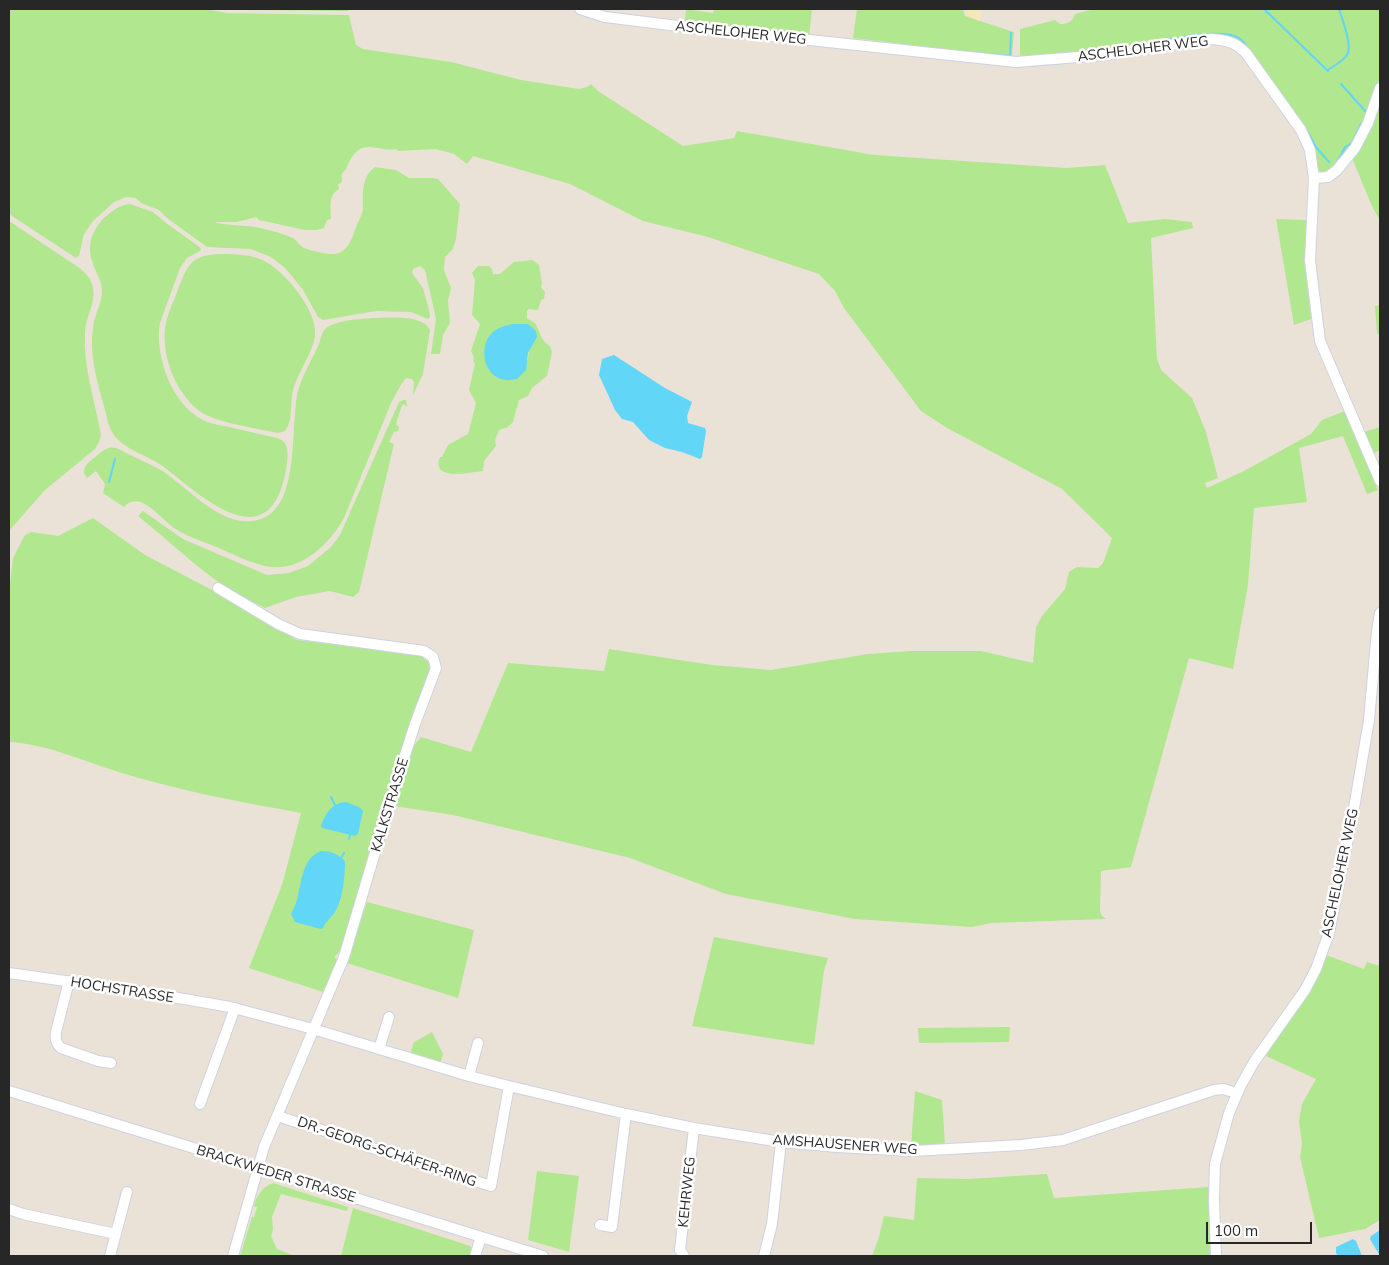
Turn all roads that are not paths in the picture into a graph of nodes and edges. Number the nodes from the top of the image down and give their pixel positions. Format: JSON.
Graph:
{"nodes":[{"id":1,"x":580,"y":9,"type":"edge"},
{"id":2,"x":1380,"y":88,"type":"edge"},
{"id":3,"x":1314,"y":178,"type":"junction"},
{"id":4,"x":1380,"y":481,"type":"edge"},
{"id":5,"x":218,"y":588,"type":"dead end"},
{"id":6,"x":1380,"y":613,"type":"edge"},
{"id":7,"x":9,"y":973,"type":"edge"},
{"id":8,"x":69,"y":981,"type":"junction"},
{"id":9,"x":234,"y":1008,"type":"junction"},
{"id":10,"x":389,"y":1016,"type":"dead end"},
{"id":11,"x":313,"y":1029,"type":"junction"},
{"id":12,"x":478,"y":1043,"type":"dead end"},
{"id":13,"x":379,"y":1049,"type":"junction"},
{"id":14,"x":111,"y":1063,"type":"dead end"},
{"id":15,"x":468,"y":1076,"type":"junction"},
{"id":16,"x":510,"y":1086,"type":"junction"},
{"id":17,"x":9,"y":1091,"type":"edge"},
{"id":18,"x":1237,"y":1093,"type":"junction"},
{"id":19,"x":200,"y":1104,"type":"dead end"},
{"id":20,"x":626,"y":1114,"type":"junction"},
{"id":21,"x":278,"y":1116,"type":"junction"},
{"id":22,"x":694,"y":1128,"type":"junction"},
{"id":23,"x":781,"y":1142,"type":"junction"},
{"id":24,"x":258,"y":1168,"type":"junction"},
{"id":25,"x":127,"y":1192,"type":"dead end"},
{"id":26,"x":9,"y":1209,"type":"edge"},
{"id":27,"x":600,"y":1225,"type":"dead end"},
{"id":28,"x":116,"y":1234,"type":"junction"},
{"id":29,"x":481,"y":1238,"type":"junction"},
{"id":30,"x":110,"y":1256,"type":"edge"},
{"id":31,"x":233,"y":1256,"type":"edge"},
{"id":32,"x":475,"y":1256,"type":"edge"},
{"id":33,"x":543,"y":1256,"type":"edge"},
{"id":34,"x":684,"y":1256,"type":"edge"},
{"id":35,"x":764,"y":1256,"type":"edge"},
{"id":36,"x":1216,"y":1256,"type":"edge"}],
"edges":[{"from":1,"to":3,"type":"street","name":"ASCHELOHER WEG"},
{"from":2,"to":3,"type":"street"},
{"from":3,"to":4,"type":"street","name":"ASCHELOHER WEG"},
{"from":5,"to":11,"type":"street","name":"KALKSTRASSE"},
{"from":6,"to":18,"type":"street","name":"ASCHELOHER WEG"},
{"from":7,"to":8,"type":"street","name":"HOCHSTRASSE"},
{"from":8,"to":9,"type":"street","name":"HOCHSTRASSE"},
{"from":8,"to":14,"type":"street"},
{"from":9,"to":11,"type":"street","name":"HOCHSTRASSE"},
{"from":9,"to":19,"type":"street"},
{"from":10,"to":13,"type":"street"},
{"from":11,"to":13,"type":"street"},
{"from":11,"to":21,"type":"street","name":"KALKSTRASSE"},
{"from":12,"to":15,"type":"street"},
{"from":13,"to":15,"type":"street"},
{"from":15,"to":16,"type":"street"},
{"from":16,"to":20,"type":"street","name":"AMSHAUSENER WEG"},
{"from":16,"to":21,"type":"street","name":"DR.-GEORG-SCHÄFER-RING"},
{"from":17,"to":24,"type":"street","name":"BRACKWEDER STRASSE"},
{"from":18,"to":23,"type":"street","name":"AMSHAUSENER WEG"},
{"from":18,"to":36,"type":"street","name":"ASCHELOHER WEG"},
{"from":20,"to":22,"type":"street","name":"AMSHAUSENER WEG"},
{"from":20,"to":27,"type":"street"},
{"from":21,"to":24,"type":"street","name":"KALKSTRASSE"},
{"from":22,"to":23,"type":"street","name":"AMSHAUSENER WEG"},
{"from":22,"to":34,"type":"street","name":"KEHRWEG"},
{"from":23,"to":35,"type":"street"},
{"from":24,"to":29,"type":"street","name":"BRACKWEDER STRASSE"},
{"from":24,"to":31,"type":"street","name":"KALKSTRASSE"},
{"from":25,"to":28,"type":"street"},
{"from":26,"to":28,"type":"street"},
{"from":28,"to":30,"type":"street"},
{"from":29,"to":32,"type":"street"},
{"from":29,"to":33,"type":"street","name":"BRACKWEDER STRASSE"}]}
